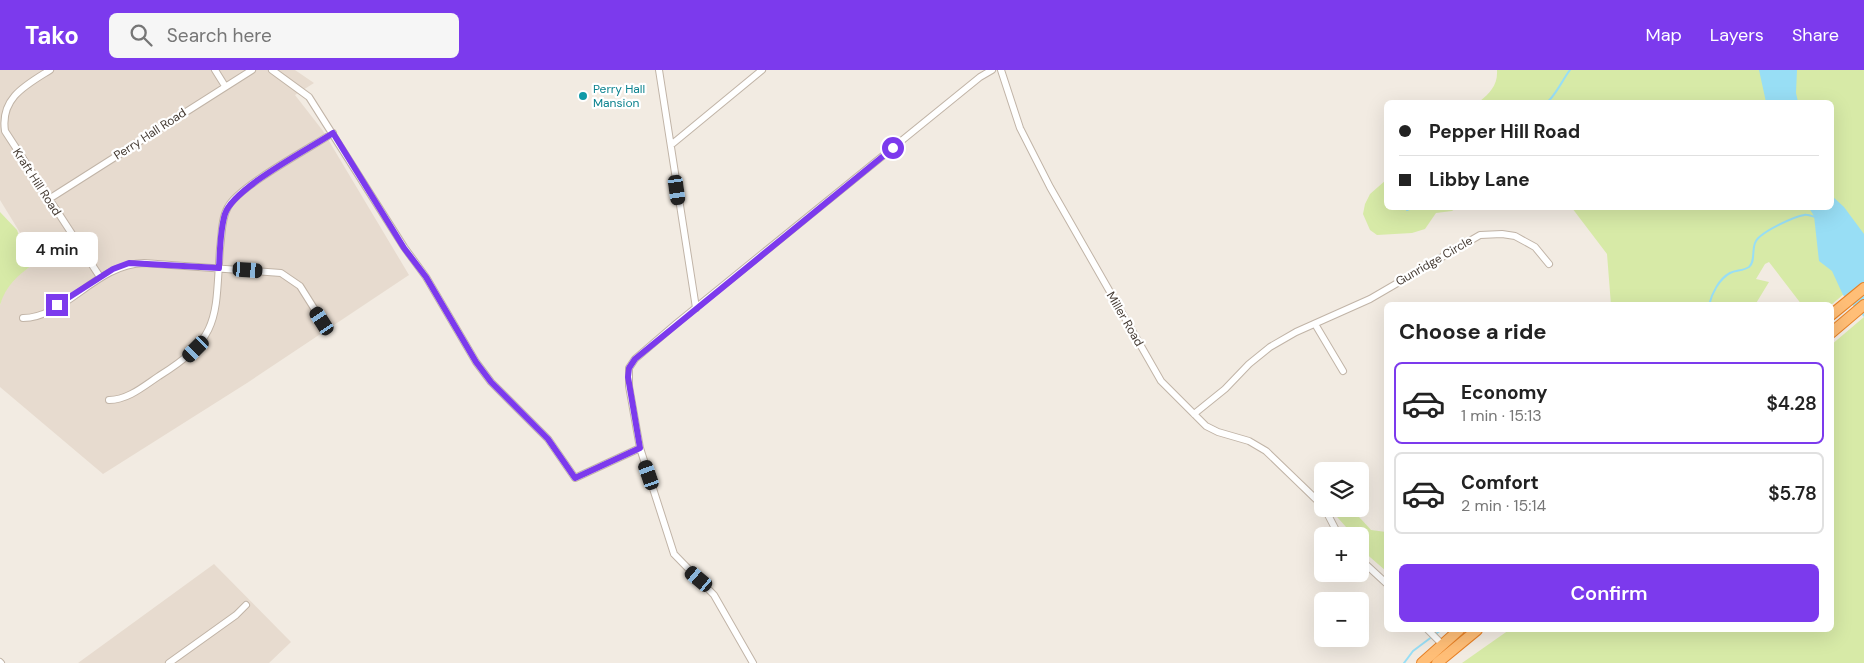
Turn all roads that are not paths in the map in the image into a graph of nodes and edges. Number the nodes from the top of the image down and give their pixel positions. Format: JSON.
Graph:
{"nodes":[{"id":1,"x":50,"y":70,"type":"edge"},
{"id":2,"x":215,"y":70,"type":"edge"},
{"id":3,"x":252,"y":70,"type":"edge"},
{"id":4,"x":272,"y":70,"type":"edge"},
{"id":5,"x":659,"y":70,"type":"edge"},
{"id":6,"x":762,"y":70,"type":"edge"},
{"id":7,"x":992,"y":70,"type":"edge"},
{"id":8,"x":1001,"y":70,"type":"edge"},
{"id":9,"x":225,"y":86,"type":"junction"},
{"id":10,"x":333,"y":133,"type":"junction"},
{"id":11,"x":671,"y":145,"type":"junction"},
{"id":12,"x":49,"y":199,"type":"junction"},
{"id":13,"x":1549,"y":264,"type":"dead end"},
{"id":14,"x":219,"y":268,"type":"junction"},
{"id":15,"x":100,"y":277,"type":"junction"},
{"id":16,"x":1864,"y":288,"type":"edge"},
{"id":17,"x":1864,"y":305,"type":"edge"},
{"id":18,"x":696,"y":308,"type":"junction"},
{"id":19,"x":1834,"y":313,"type":"edge"},
{"id":20,"x":22,"y":318,"type":"dead end"},
{"id":21,"x":322,"y":321,"type":"dead end"},
{"id":22,"x":1315,"y":324,"type":"junction"},
{"id":23,"x":1834,"y":330,"type":"edge"},
{"id":24,"x":1343,"y":370,"type":"dead end"},
{"id":25,"x":109,"y":400,"type":"dead end"},
{"id":26,"x":1194,"y":414,"type":"junction"},
{"id":27,"x":640,"y":448,"type":"junction"},
{"id":28,"x":1314,"y":497,"type":"edge"},
{"id":29,"x":1369,"y":567,"type":"edge"},
{"id":30,"x":1384,"y":581,"type":"edge"},
{"id":31,"x":246,"y":605,"type":"dead end"},
{"id":32,"x":1451,"y":632,"type":"edge"},
{"id":33,"x":1475,"y":632,"type":"edge"},
{"id":34,"x":1435,"y":636,"type":"edge"},
{"id":35,"x":1450,"y":653,"type":"junction"},
{"id":36,"x":169,"y":663,"type":"edge"},
{"id":37,"x":753,"y":663,"type":"edge"},
{"id":38,"x":1422,"y":663,"type":"edge"},
{"id":39,"x":1437,"y":663,"type":"edge"}],
"edges":[{"from":1,"to":12,"type":"street","name":"Kraft Hill Road"},
{"from":2,"to":9,"type":"street"},
{"from":3,"to":9,"type":"street","name":"Perry Hall Road"},
{"from":4,"to":10,"type":"street"},
{"from":5,"to":11,"type":"street"},
{"from":6,"to":11,"type":"street"},
{"from":7,"to":18,"type":"street"},
{"from":8,"to":26,"type":"street","name":"Miller Road"},
{"from":9,"to":12,"type":"street","name":"Perry Hall Road"},
{"from":10,"to":14,"type":"street"},
{"from":10,"to":27,"type":"street"},
{"from":11,"to":18,"type":"street"},
{"from":12,"to":15,"type":"street","name":"Kraft Hill Road"},
{"from":13,"to":22,"type":"street","name":"Gunridge Circle"},
{"from":14,"to":15,"type":"street"},
{"from":14,"to":21,"type":"street"},
{"from":14,"to":25,"type":"street"},
{"from":15,"to":20,"type":"street"},
{"from":16,"to":19,"type":"highway"},
{"from":17,"to":23,"type":"highway"},
{"from":18,"to":27,"type":"street"},
{"from":22,"to":24,"type":"street"},
{"from":22,"to":26,"type":"street","name":"Gunridge Circle"},
{"from":26,"to":28,"type":"street","name":"Miller Road"},
{"from":27,"to":37,"type":"street"},
{"from":29,"to":30,"type":"street"},
{"from":31,"to":36,"type":"street"},
{"from":32,"to":34,"type":"highway"},
{"from":33,"to":35,"type":"highway"},
{"from":34,"to":35,"type":"highway"},
{"from":34,"to":38,"type":"highway"},
{"from":35,"to":39,"type":"highway"}]}
